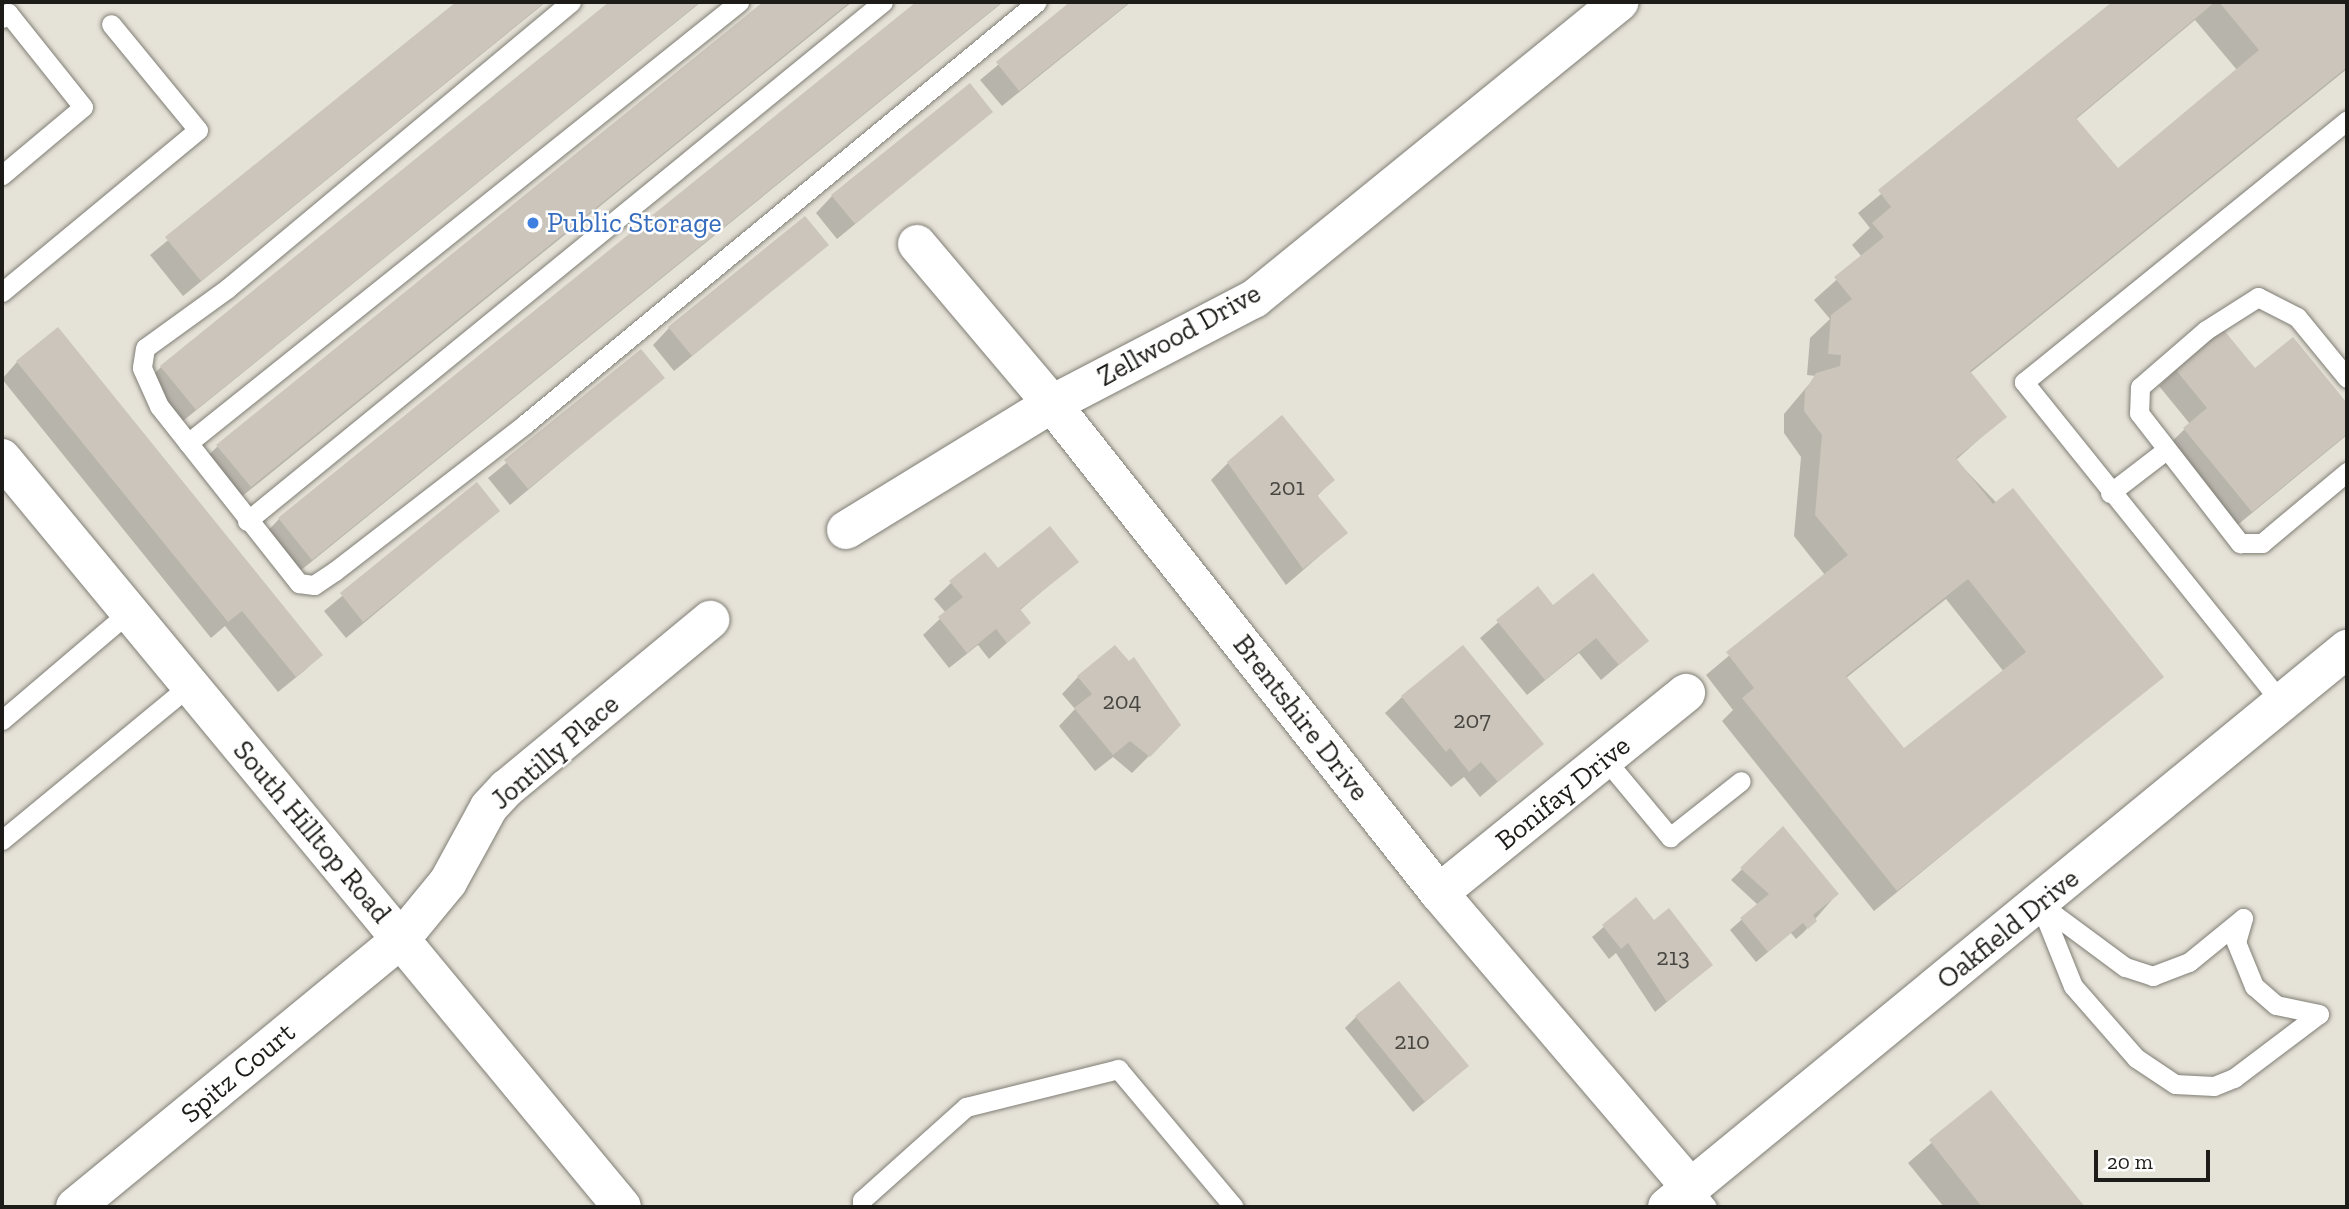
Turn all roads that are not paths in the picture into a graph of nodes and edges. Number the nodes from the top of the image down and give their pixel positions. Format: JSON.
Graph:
{"nodes":[{"id":1,"x":571,"y":2,"type":"edge"},
{"id":2,"x":739,"y":2,"type":"edge"},
{"id":3,"x":883,"y":2,"type":"edge"},
{"id":4,"x":1037,"y":2,"type":"edge"},
{"id":5,"x":1620,"y":2,"type":"edge"},
{"id":6,"x":2,"y":18,"type":"edge"},
{"id":7,"x":111,"y":24,"type":"dead end"},
{"id":8,"x":2347,"y":120,"type":"edge"},
{"id":9,"x":2,"y":175,"type":"edge"},
{"id":10,"x":917,"y":244,"type":"dead end"},
{"id":11,"x":3,"y":288,"type":"edge"},
{"id":12,"x":2347,"y":378,"type":"edge"},
{"id":13,"x":1052,"y":404,"type":"junction"},
{"id":14,"x":188,"y":443,"type":"junction"},
{"id":15,"x":2166,"y":450,"type":"junction"},
{"id":16,"x":2,"y":458,"type":"edge"},
{"id":17,"x":2347,"y":471,"type":"edge"},
{"id":18,"x":2110,"y":493,"type":"junction"},
{"id":19,"x":247,"y":521,"type":"junction"},
{"id":20,"x":846,"y":530,"type":"dead end"},
{"id":21,"x":130,"y":612,"type":"junction"},
{"id":22,"x":709,"y":620,"type":"dead end"},
{"id":23,"x":2347,"y":649,"type":"edge"},
{"id":24,"x":190,"y":685,"type":"junction"},
{"id":25,"x":1686,"y":694,"type":"dead end"},
{"id":26,"x":2283,"y":703,"type":"junction"},
{"id":27,"x":2,"y":720,"type":"edge"},
{"id":28,"x":1605,"y":759,"type":"junction"},
{"id":29,"x":1741,"y":781,"type":"dead end"},
{"id":30,"x":2,"y":840,"type":"edge"},
{"id":31,"x":1439,"y":893,"type":"junction"},
{"id":32,"x":2040,"y":904,"type":"junction"},
{"id":33,"x":401,"y":939,"type":"junction"},
{"id":34,"x":1689,"y":1201,"type":"edge"},
{"id":35,"x":75,"y":1207,"type":"edge"},
{"id":36,"x":622,"y":1207,"type":"edge"},
{"id":37,"x":862,"y":1207,"type":"edge"},
{"id":38,"x":1234,"y":1207,"type":"edge"}],
"edges":[{"from":1,"to":14,"type":"lane"},
{"from":2,"to":14,"type":"lane"},
{"from":3,"to":19,"type":"lane"},
{"from":4,"to":19,"type":"lane"},
{"from":5,"to":13,"type":"street","name":"Zellwood Drive"},
{"from":6,"to":9,"type":"lane"},
{"from":7,"to":11,"type":"lane"},
{"from":8,"to":18,"type":"lane"},
{"from":10,"to":13,"type":"street","name":"Brentshire Drive"},
{"from":12,"to":15,"type":"lane"},
{"from":13,"to":20,"type":"street","name":"Zellwood Drive"},
{"from":13,"to":31,"type":"street","name":"Brentshire Drive"},
{"from":14,"to":19,"type":"lane"},
{"from":15,"to":17,"type":"lane"},
{"from":15,"to":18,"type":"lane"},
{"from":16,"to":21,"type":"street","name":"South Hilltop Road"},
{"from":18,"to":26,"type":"lane"},
{"from":21,"to":24,"type":"street","name":"South Hilltop Road"},
{"from":21,"to":27,"type":"lane"},
{"from":22,"to":33,"type":"street","name":"Jontilly Place"},
{"from":23,"to":26,"type":"street","name":"Oakfield Drive"},
{"from":24,"to":30,"type":"lane"},
{"from":24,"to":33,"type":"street","name":"South Hilltop Road"},
{"from":25,"to":28,"type":"street","name":"Bonifay Drive"},
{"from":26,"to":32,"type":"street","name":"Oakfield Drive"},
{"from":28,"to":29,"type":"lane"},
{"from":28,"to":31,"type":"street","name":"Bonifay Drive"},
{"from":31,"to":34,"type":"street","name":"Brentshire Drive"},
{"from":32,"to":32,"type":"lane"},
{"from":32,"to":34,"type":"street","name":"Oakfield Drive"},
{"from":33,"to":35,"type":"street","name":"Spitz Court"},
{"from":33,"to":36,"type":"street","name":"South Hilltop Road"},
{"from":37,"to":38,"type":"lane"}]}
